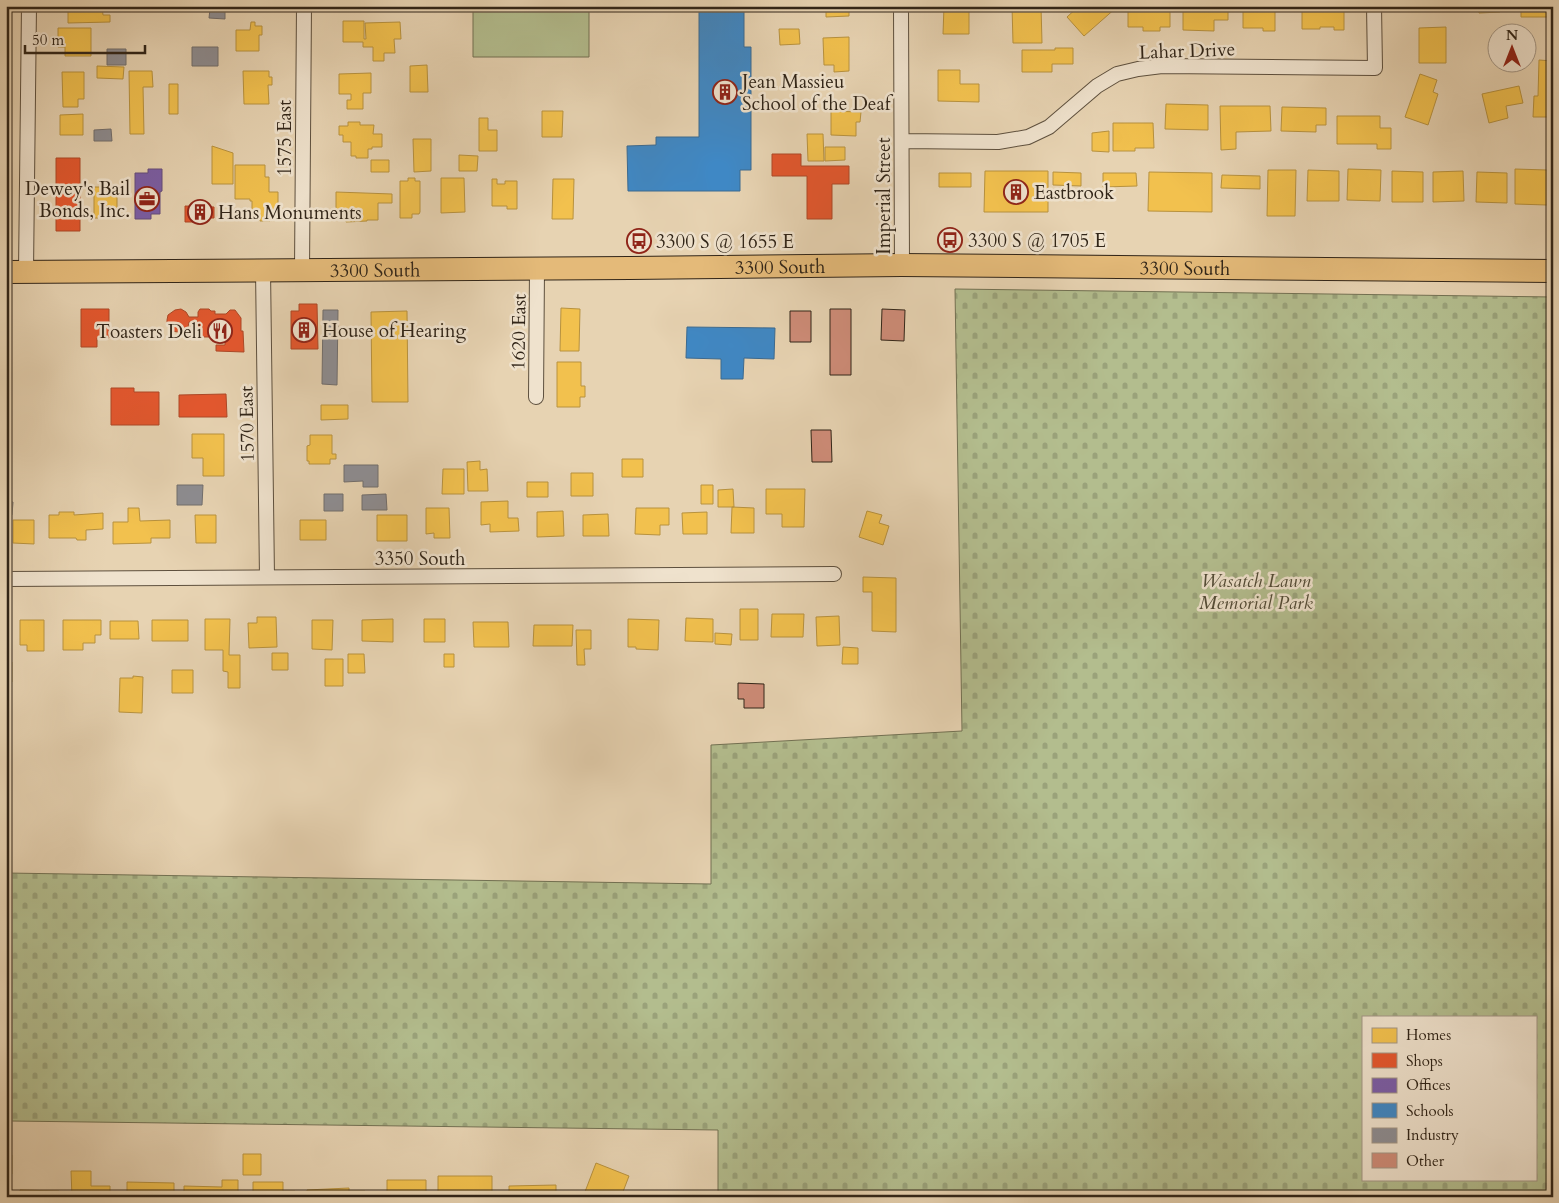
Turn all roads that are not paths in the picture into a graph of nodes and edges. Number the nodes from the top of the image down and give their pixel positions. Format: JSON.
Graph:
{"nodes":[{"id":1,"x":29,"y":6,"type":"edge"},
{"id":2,"x":304,"y":6,"type":"edge"},
{"id":3,"x":901,"y":6,"type":"edge"},
{"id":4,"x":1374,"y":6,"type":"edge"},
{"id":5,"x":902,"y":141,"type":"junction"},
{"id":6,"x":902,"y":265,"type":"junction"},
{"id":7,"x":537,"y":269,"type":"junction"},
{"id":8,"x":263,"y":270,"type":"junction"},
{"id":9,"x":302,"y":270,"type":"junction"},
{"id":10,"x":1553,"y":271,"type":"edge"},
{"id":11,"x":16,"y":272,"type":"edge"},
{"id":12,"x":536,"y":397,"type":"dead end"},
{"id":13,"x":834,"y":574,"type":"dead end"},
{"id":14,"x":267,"y":577,"type":"junction"},
{"id":15,"x":6,"y":579,"type":"edge"}],
"edges":[{"from":1,"to":11,"type":"street"},
{"from":2,"to":9,"type":"street","name":"1575 East"},
{"from":3,"to":5,"type":"street","name":"Imperial Street"},
{"from":4,"to":5,"type":"street","name":"Lahar Drive"},
{"from":5,"to":6,"type":"street","name":"Imperial Street"},
{"from":6,"to":7,"type":"main road","name":"3300 South"},
{"from":6,"to":10,"type":"main road","name":"3300 South"},
{"from":7,"to":9,"type":"main road","name":"3300 South"},
{"from":7,"to":12,"type":"street","name":"1620 East"},
{"from":8,"to":9,"type":"main road","name":"3300 South"},
{"from":8,"to":11,"type":"main road","name":"3300 South"},
{"from":8,"to":14,"type":"street","name":"1570 East"},
{"from":13,"to":14,"type":"street","name":"3350 South"},
{"from":14,"to":15,"type":"street","name":"3350 South"}]}
